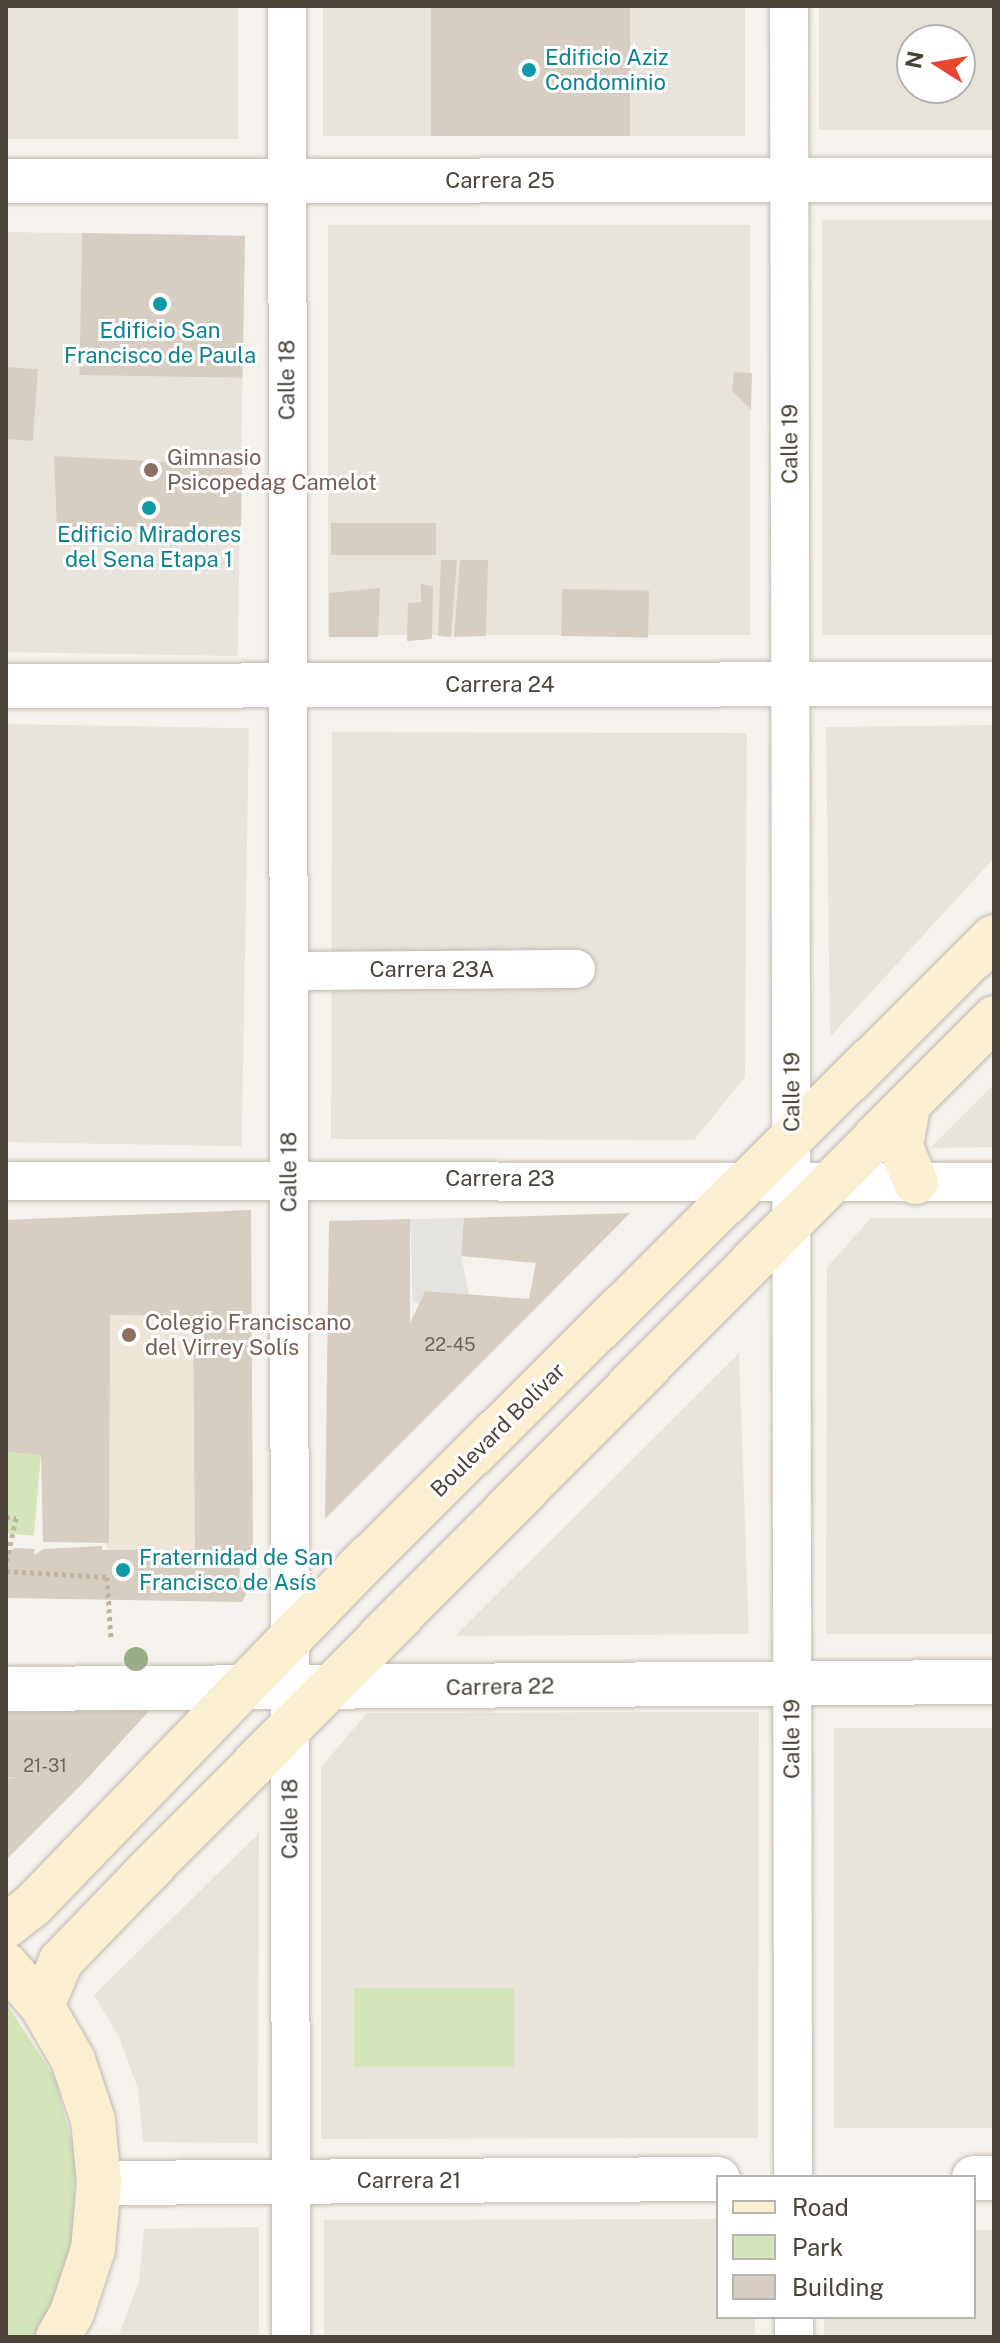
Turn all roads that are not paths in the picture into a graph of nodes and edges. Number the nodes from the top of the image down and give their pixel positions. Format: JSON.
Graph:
{"nodes":[{"id":1,"x":287,"y":6,"type":"edge"},
{"id":2,"x":789,"y":6,"type":"edge"},
{"id":3,"x":994,"y":180,"type":"edge"},
{"id":4,"x":6,"y":181,"type":"edge"},
{"id":5,"x":287,"y":181,"type":"junction"},
{"id":6,"x":789,"y":181,"type":"junction"},
{"id":7,"x":791,"y":684,"type":"junction"},
{"id":8,"x":994,"y":684,"type":"edge"},
{"id":9,"x":288,"y":685,"type":"junction"},
{"id":10,"x":6,"y":686,"type":"edge"},
{"id":11,"x":994,"y":937,"type":"edge"},
{"id":12,"x":576,"y":969,"type":"dead end"},
{"id":13,"x":289,"y":971,"type":"junction"},
{"id":14,"x":994,"y":1018,"type":"edge"},
{"id":15,"x":908,"y":1106,"type":"junction"},
{"id":16,"x":289,"y":1180,"type":"junction"},
{"id":17,"x":792,"y":1180,"type":"junction"},
{"id":18,"x":6,"y":1181,"type":"edge"},
{"id":19,"x":916,"y":1182,"type":"junction"},
{"id":20,"x":994,"y":1182,"type":"edge"},
{"id":21,"x":289,"y":1637,"type":"junction"},
{"id":22,"x":792,"y":1682,"type":"junction"},
{"id":23,"x":994,"y":1682,"type":"edge"},
{"id":24,"x":6,"y":1689,"type":"edge"},
{"id":25,"x":240,"y":1690,"type":"junction"},
{"id":26,"x":302,"y":1702,"type":"junction"},
{"id":27,"x":6,"y":1926,"type":"edge"},
{"id":28,"x":6,"y":1965,"type":"edge"},
{"id":29,"x":42,"y":2006,"type":"junction"},
{"id":30,"x":793,"y":2175,"type":"edge"},
{"id":31,"x":716,"y":2179,"type":"edge"},
{"id":32,"x":291,"y":2182,"type":"junction"},
{"id":33,"x":99,"y":2183,"type":"junction"},
{"id":34,"x":58,"y":2337,"type":"edge"},
{"id":35,"x":291,"y":2337,"type":"edge"}],
"edges":[{"from":1,"to":5,"type":"street","name":"Calle 18"},
{"from":2,"to":6,"type":"street","name":"Calle 19"},
{"from":3,"to":6,"type":"street","name":"Carrera 25"},
{"from":4,"to":5,"type":"street","name":"Carrera 25"},
{"from":5,"to":6,"type":"street","name":"Carrera 25"},
{"from":5,"to":9,"type":"street","name":"Calle 18"},
{"from":6,"to":7,"type":"street","name":"Calle 19"},
{"from":7,"to":8,"type":"street","name":"Carrera 24"},
{"from":7,"to":9,"type":"street","name":"Carrera 24"},
{"from":7,"to":17,"type":"street","name":"Calle 19"},
{"from":9,"to":10,"type":"street","name":"Carrera 24"},
{"from":9,"to":13,"type":"street","name":"Calle 18"},
{"from":11,"to":17,"type":"main road","name":"Boulevard Bolívar"},
{"from":12,"to":13,"type":"street","name":"Carrera 23A"},
{"from":13,"to":16,"type":"street","name":"Calle 18"},
{"from":14,"to":15,"type":"main road","name":"Boulevard Bolívar"},
{"from":15,"to":17,"type":"main road","name":"Boulevard Bolívar"},
{"from":15,"to":19,"type":"main road"},
{"from":16,"to":17,"type":"street","name":"Carrera 23"},
{"from":16,"to":18,"type":"street","name":"Carrera 23"},
{"from":16,"to":21,"type":"street","name":"Calle 18"},
{"from":17,"to":19,"type":"street","name":"Carrera 23"},
{"from":17,"to":21,"type":"main road","name":"Boulevard Bolívar"},
{"from":17,"to":22,"type":"street","name":"Calle 19"},
{"from":17,"to":26,"type":"main road","name":"Boulevard Bolívar"},
{"from":19,"to":20,"type":"street","name":"Carrera 23"},
{"from":21,"to":25,"type":"main road","name":"Boulevard Bolívar"},
{"from":21,"to":26,"type":"street","name":"Calle 18"},
{"from":22,"to":23,"type":"street","name":"Carrera 22"},
{"from":22,"to":26,"type":"street","name":"Carrera 22"},
{"from":22,"to":30,"type":"street","name":"Calle 19"},
{"from":24,"to":25,"type":"street","name":"Carrera 22"},
{"from":25,"to":26,"type":"street","name":"Carrera 22"},
{"from":25,"to":27,"type":"main road","name":"Boulevard Bolívar"},
{"from":26,"to":29,"type":"main road","name":"Boulevard Bolívar"},
{"from":26,"to":32,"type":"street","name":"Calle 18"},
{"from":28,"to":29,"type":"main road"},
{"from":29,"to":33,"type":"main road"},
{"from":31,"to":32,"type":"street","name":"Carrera 21"},
{"from":32,"to":33,"type":"street","name":"Carrera 21"},
{"from":32,"to":35,"type":"street","name":"Calle 18"},
{"from":33,"to":34,"type":"main road"}]}
